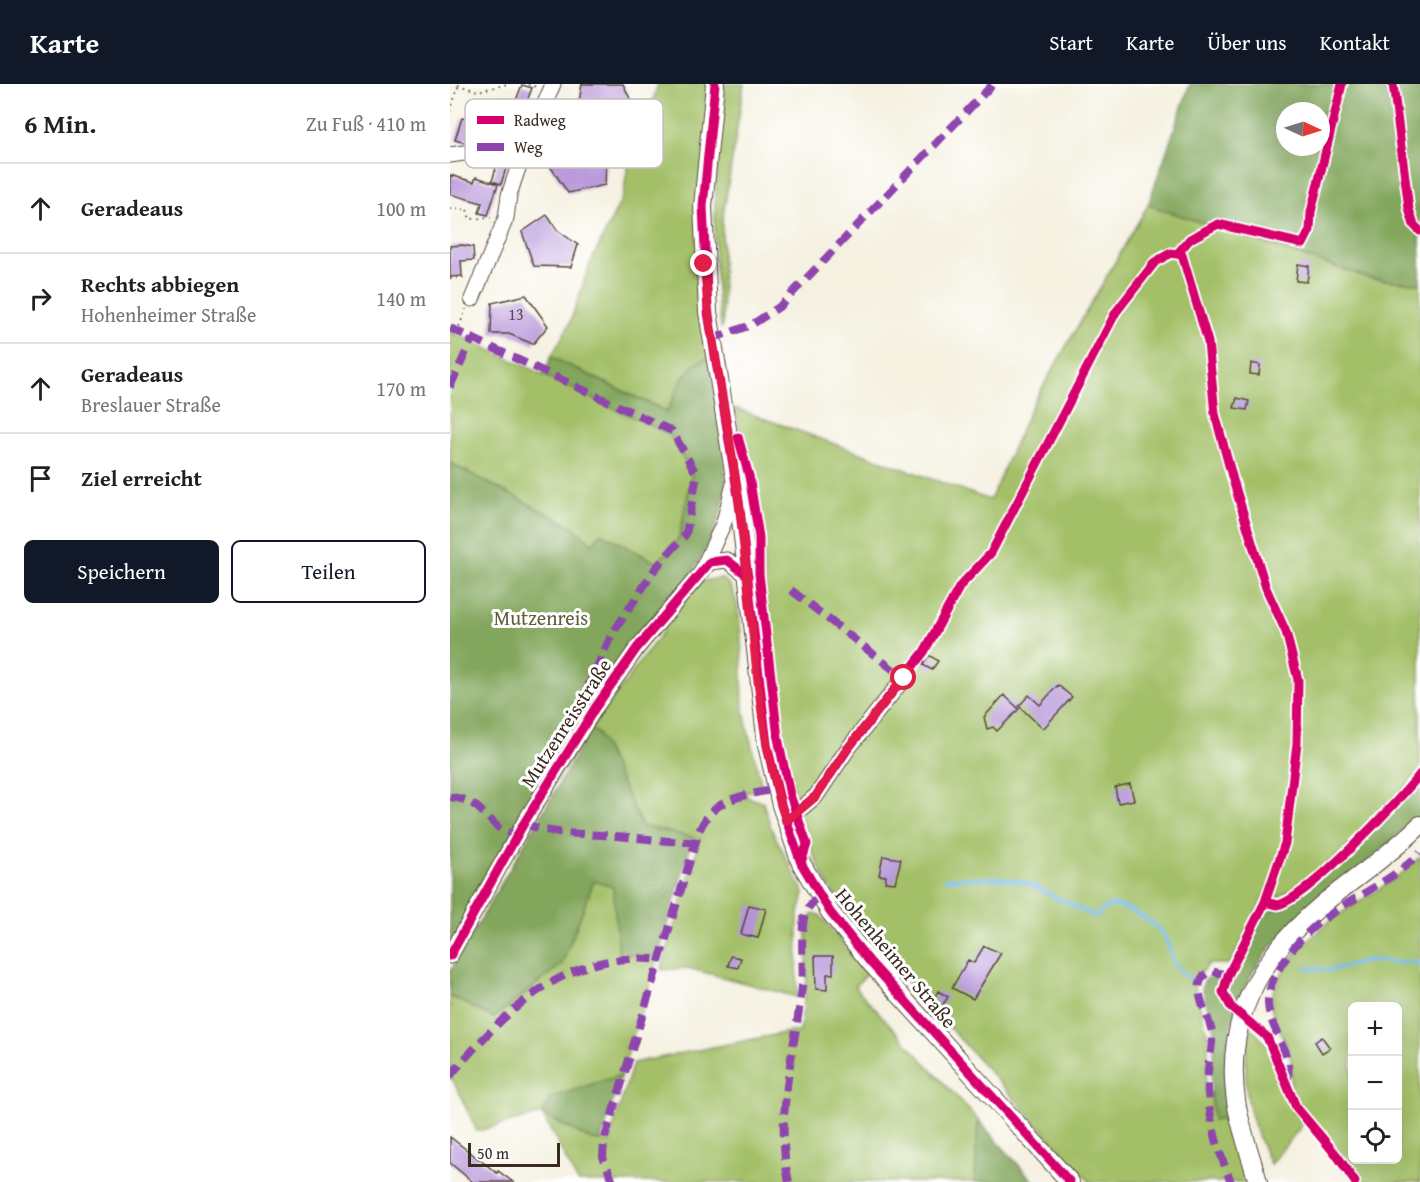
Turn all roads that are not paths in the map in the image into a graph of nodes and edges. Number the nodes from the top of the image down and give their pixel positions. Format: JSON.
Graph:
{"nodes":[{"id":1,"x":553,"y":84,"type":"edge"},
{"id":2,"x":715,"y":84,"type":"edge"},
{"id":3,"x":547,"y":99,"type":"edge"},
{"id":4,"x":465,"y":153,"type":"edge"},
{"id":5,"x":450,"y":155,"type":"edge"},
{"id":6,"x":519,"y":168,"type":"edge"},
{"id":7,"x":472,"y":299,"type":"road end"},
{"id":8,"x":735,"y":473,"type":"junction"},
{"id":9,"x":703,"y":568,"type":"junction"},
{"id":10,"x":748,"y":576,"type":"junction"},
{"id":11,"x":904,"y":678,"type":"dead end"},
{"id":12,"x":786,"y":821,"type":"junction"},
{"id":13,"x":1420,"y":825,"type":"edge"},
{"id":14,"x":450,"y":956,"type":"edge"},
{"id":15,"x":1248,"y":1146,"type":"junction"},
{"id":16,"x":1070,"y":1182,"type":"edge"},
{"id":17,"x":1258,"y":1182,"type":"edge"},
{"id":18,"x":1271,"y":1182,"type":"edge"}],
"edges":[{"from":1,"to":3,"type":"street"},
{"from":2,"to":8,"type":"main road","name":"Hohenheimer Straße"},
{"from":4,"to":5,"type":"street"},
{"from":6,"to":7,"type":"street"},
{"from":8,"to":9,"type":"street","name":"Mutzenreisstraße"},
{"from":8,"to":10,"type":"main road","name":"Hohenheimer Straße"},
{"from":9,"to":10,"type":"street"},
{"from":9,"to":14,"type":"street","name":"Mutzenreisstraße"},
{"from":10,"to":12,"type":"main road","name":"Hohenheimer Straße"},
{"from":11,"to":12,"type":"street"},
{"from":12,"to":16,"type":"main road","name":"Hohenheimer Straße"},
{"from":13,"to":15,"type":"main road"},
{"from":15,"to":17,"type":"main road"},
{"from":15,"to":18,"type":"main road"}]}
